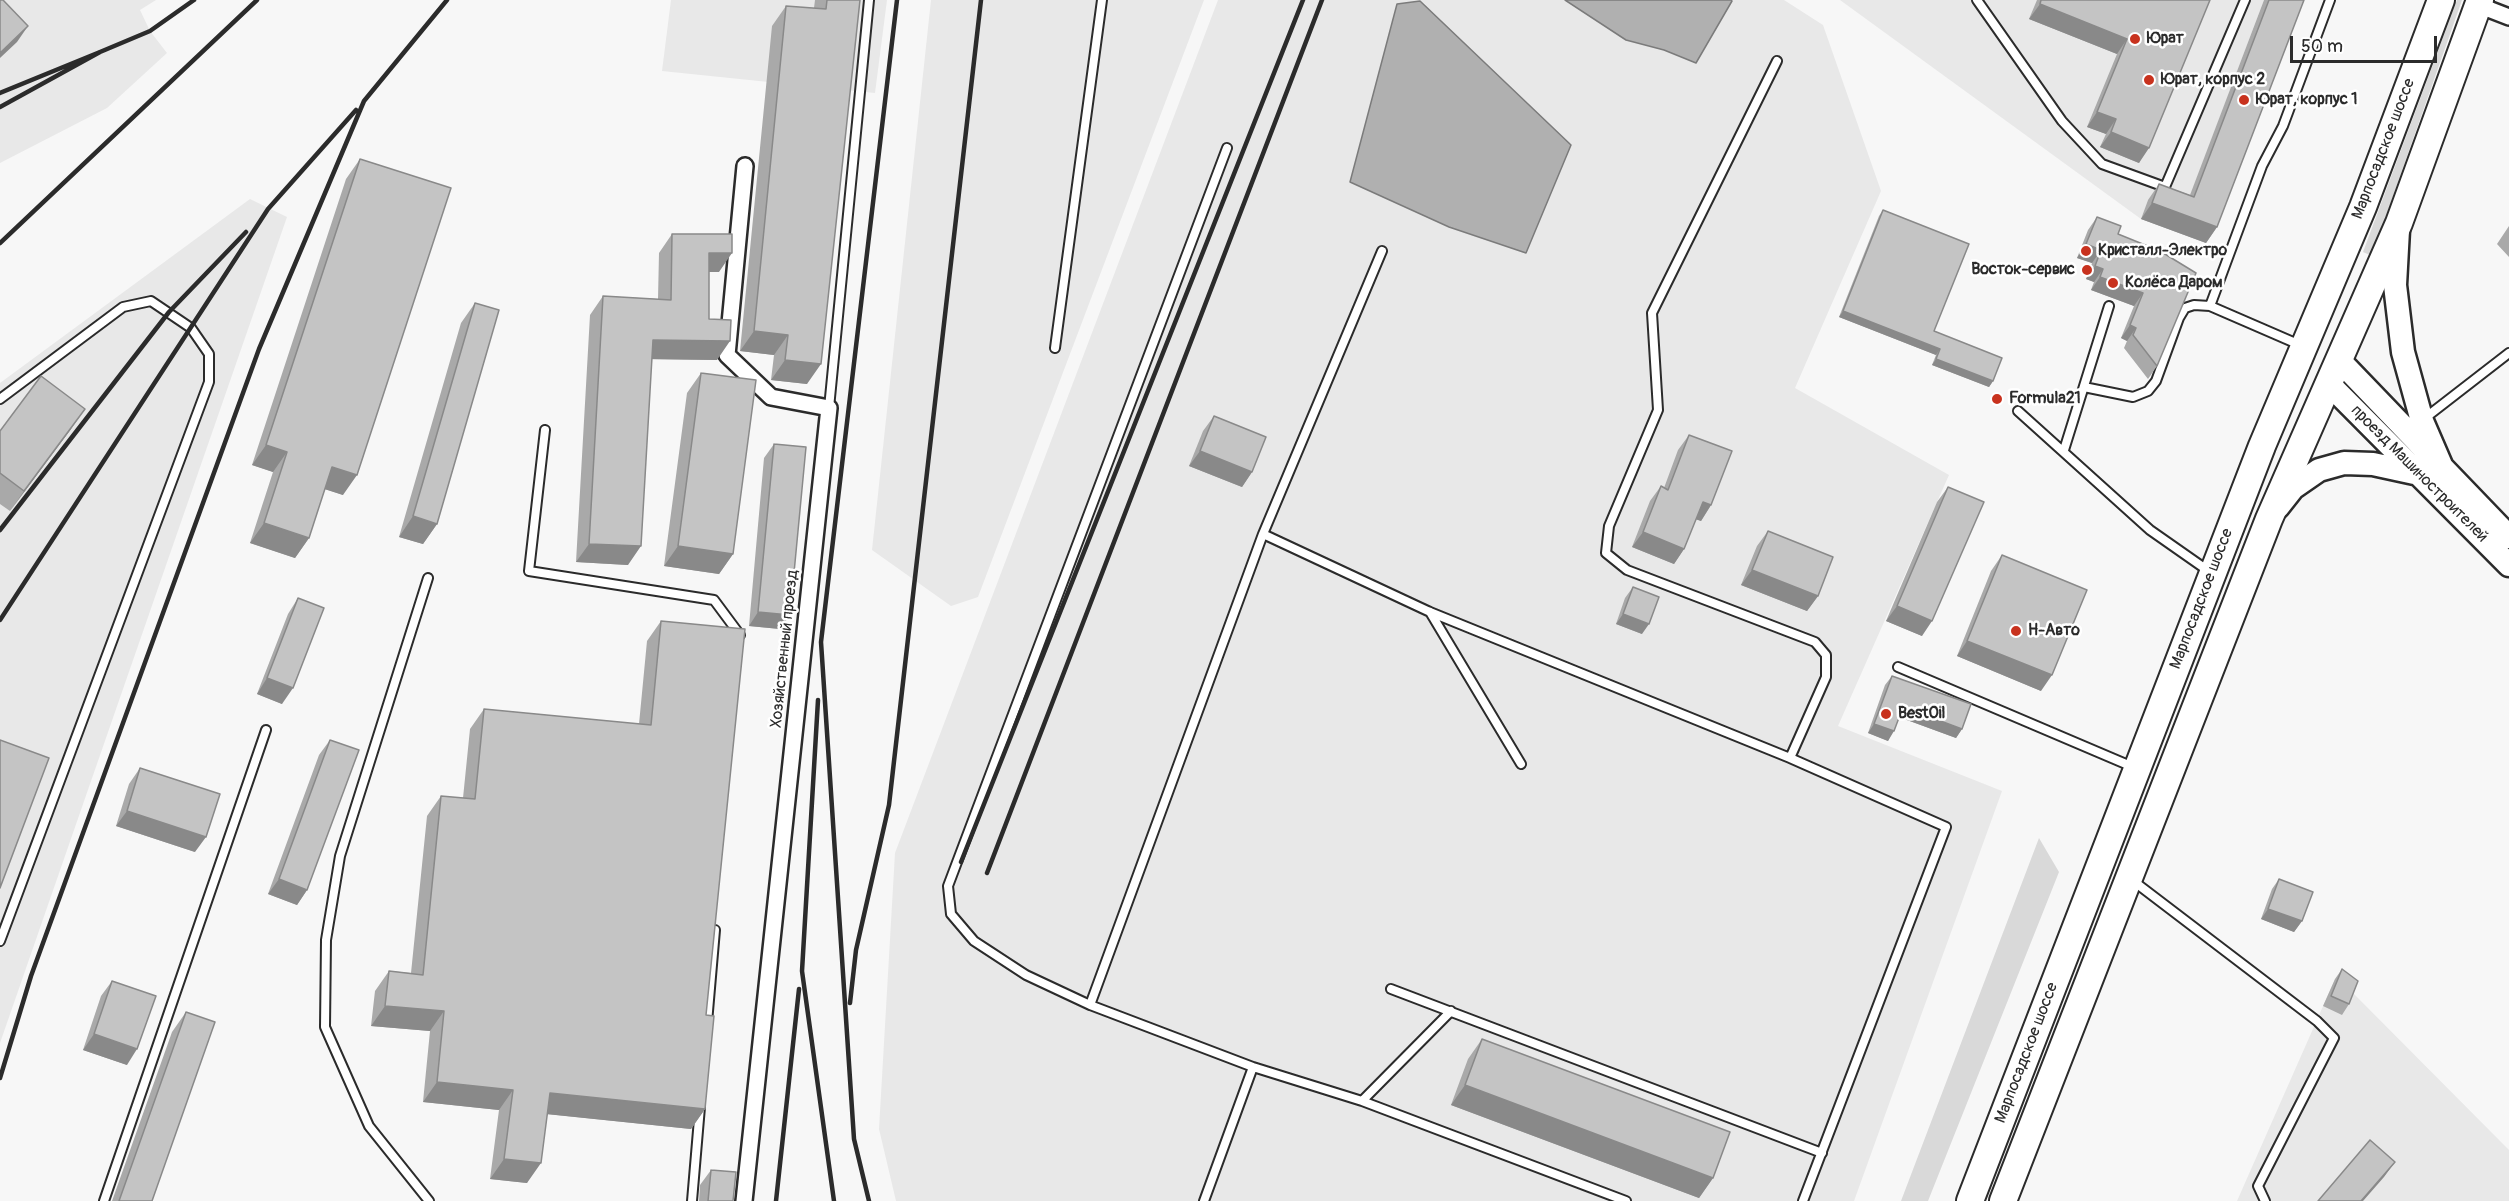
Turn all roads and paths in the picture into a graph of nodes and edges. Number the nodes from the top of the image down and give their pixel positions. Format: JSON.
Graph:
{"nodes":[{"id":1,"x":869,"y":0,"type":"edge"},
{"id":2,"x":1102,"y":0,"type":"edge"},
{"id":3,"x":1977,"y":0,"type":"edge"},
{"id":4,"x":2246,"y":0,"type":"edge"},
{"id":5,"x":2330,"y":0,"type":"edge"},
{"id":6,"x":2479,"y":2,"type":"edge"},
{"id":7,"x":2437,"y":3,"type":"edge"},
{"id":8,"x":2509,"y":17,"type":"edge"},
{"id":9,"x":1777,"y":61,"type":"dead end"},
{"id":10,"x":1227,"y":148,"type":"dead end"},
{"id":11,"x":745,"y":166,"type":"dead end"},
{"id":12,"x":2399,"y":223,"type":"junction"},
{"id":13,"x":1382,"y":251,"type":"dead end"},
{"id":14,"x":2109,"y":306,"type":"dead end"},
{"id":15,"x":2210,"y":306,"type":"junction"},
{"id":16,"x":2303,"y":347,"type":"junction"},
{"id":17,"x":1055,"y":348,"type":"dead end"},
{"id":18,"x":2509,"y":353,"type":"edge"},
{"id":19,"x":2339,"y":360,"type":"junction"},
{"id":20,"x":2329,"y":384,"type":"junction"},
{"id":21,"x":2084,"y":387,"type":"junction"},
{"id":22,"x":0,"y":399,"type":"edge"},
{"id":23,"x":829,"y":408,"type":"junction"},
{"id":24,"x":2018,"y":411,"type":"dead end"},
{"id":25,"x":2422,"y":420,"type":"junction"},
{"id":26,"x":545,"y":430,"type":"dead end"},
{"id":27,"x":2064,"y":450,"type":"junction"},
{"id":28,"x":2441,"y":465,"type":"junction"},
{"id":29,"x":2419,"y":474,"type":"junction"},
{"id":30,"x":2269,"y":519,"type":"junction"},
{"id":31,"x":1263,"y":534,"type":"junction"},
{"id":32,"x":2509,"y":537,"type":"edge"},
{"id":33,"x":2509,"y":565,"type":"edge"},
{"id":34,"x":2212,"y":573,"type":"junction"},
{"id":35,"x":428,"y":578,"type":"dead end"},
{"id":36,"x":1430,"y":612,"type":"junction"},
{"id":37,"x":739,"y":646,"type":"edge"},
{"id":38,"x":1898,"y":666,"type":"dead end"},
{"id":39,"x":266,"y":730,"type":"dead end"},
{"id":40,"x":1790,"y":758,"type":"junction"},
{"id":41,"x":1521,"y":765,"type":"dead end"},
{"id":42,"x":2137,"y":769,"type":"junction"},
{"id":43,"x":2129,"y":878,"type":"junction"},
{"id":44,"x":716,"y":918,"type":"edge"},
{"id":45,"x":0,"y":941,"type":"edge"},
{"id":46,"x":1391,"y":989,"type":"dead end"},
{"id":47,"x":1090,"y":1005,"type":"junction"},
{"id":48,"x":1451,"y":1011,"type":"junction"},
{"id":49,"x":706,"y":1036,"type":"edge"},
{"id":50,"x":1253,"y":1067,"type":"junction"},
{"id":51,"x":701,"y":1095,"type":"edge"},
{"id":52,"x":1362,"y":1101,"type":"junction"},
{"id":53,"x":1822,"y":1153,"type":"junction"},
{"id":54,"x":104,"y":1201,"type":"edge"},
{"id":55,"x":429,"y":1201,"type":"edge"},
{"id":56,"x":692,"y":1201,"type":"edge"},
{"id":57,"x":744,"y":1201,"type":"edge"},
{"id":58,"x":1204,"y":1201,"type":"edge"},
{"id":59,"x":1626,"y":1201,"type":"edge"},
{"id":60,"x":1803,"y":1201,"type":"edge"},
{"id":61,"x":1970,"y":1201,"type":"edge"},
{"id":62,"x":2003,"y":1201,"type":"edge"},
{"id":63,"x":2265,"y":1201,"type":"edge"}],
"edges":[{"from":1,"to":23,"type":"lane"},
{"from":2,"to":17,"type":"lane"},
{"from":3,"to":4,"type":"lane"},
{"from":5,"to":15,"type":"lane"},
{"from":6,"to":8,"type":"street"},
{"from":6,"to":12,"type":"main road"},
{"from":7,"to":16,"type":"main road","name":"Марпосадское шоссе"},
{"from":9,"to":40,"type":"lane"},
{"from":10,"to":47,"type":"lane"},
{"from":11,"to":23,"type":"street"},
{"from":12,"to":19,"type":"main road"},
{"from":12,"to":25,"type":"main road"},
{"from":13,"to":31,"type":"lane"},
{"from":14,"to":21,"type":"lane"},
{"from":15,"to":16,"type":"lane"},
{"from":15,"to":21,"type":"lane"},
{"from":16,"to":19,"type":"main road"},
{"from":16,"to":20,"type":"main road"},
{"from":16,"to":34,"type":"main road","name":"Марпосадское шоссе"},
{"from":18,"to":25,"type":"lane"},
{"from":19,"to":20,"type":"main road","name":"Марпосадское шоссе"},
{"from":19,"to":28,"type":"main road","name":"проезд Машиностроителей"},
{"from":20,"to":29,"type":"main road","name":"проезд Машиностроителей"},
{"from":20,"to":30,"type":"main road","name":"Марпосадское шоссе"},
{"from":21,"to":27,"type":"lane"},
{"from":22,"to":45,"type":"lane"},
{"from":23,"to":57,"type":"street","name":"Хозяйственный проезд"},
{"from":24,"to":27,"type":"lane"},
{"from":25,"to":28,"type":"main road"},
{"from":26,"to":37,"type":"lane"},
{"from":27,"to":34,"type":"lane"},
{"from":28,"to":32,"type":"main road","name":"проезд Машиностроителей"},
{"from":29,"to":30,"type":"main road"},
{"from":29,"to":33,"type":"main road","name":"проезд Машиностроителей"},
{"from":30,"to":43,"type":"main road","name":"Марпосадское шоссе"},
{"from":31,"to":36,"type":"lane"},
{"from":31,"to":47,"type":"lane"},
{"from":34,"to":42,"type":"main road","name":"Марпосадское шоссе"},
{"from":35,"to":55,"type":"lane"},
{"from":36,"to":40,"type":"lane"},
{"from":36,"to":41,"type":"lane"},
{"from":38,"to":42,"type":"lane"},
{"from":39,"to":54,"type":"lane"},
{"from":40,"to":53,"type":"lane"},
{"from":42,"to":61,"type":"main road","name":"Марпосадское шоссе"},
{"from":43,"to":62,"type":"main road","name":"Марпосадское шоссе"},
{"from":43,"to":63,"type":"lane"},
{"from":44,"to":49,"type":"lane"},
{"from":46,"to":48,"type":"lane"},
{"from":47,"to":50,"type":"lane"},
{"from":48,"to":52,"type":"lane"},
{"from":48,"to":53,"type":"lane"},
{"from":50,"to":52,"type":"lane"},
{"from":50,"to":58,"type":"lane"},
{"from":51,"to":56,"type":"lane"},
{"from":52,"to":59,"type":"lane"},
{"from":53,"to":60,"type":"lane"}]}
